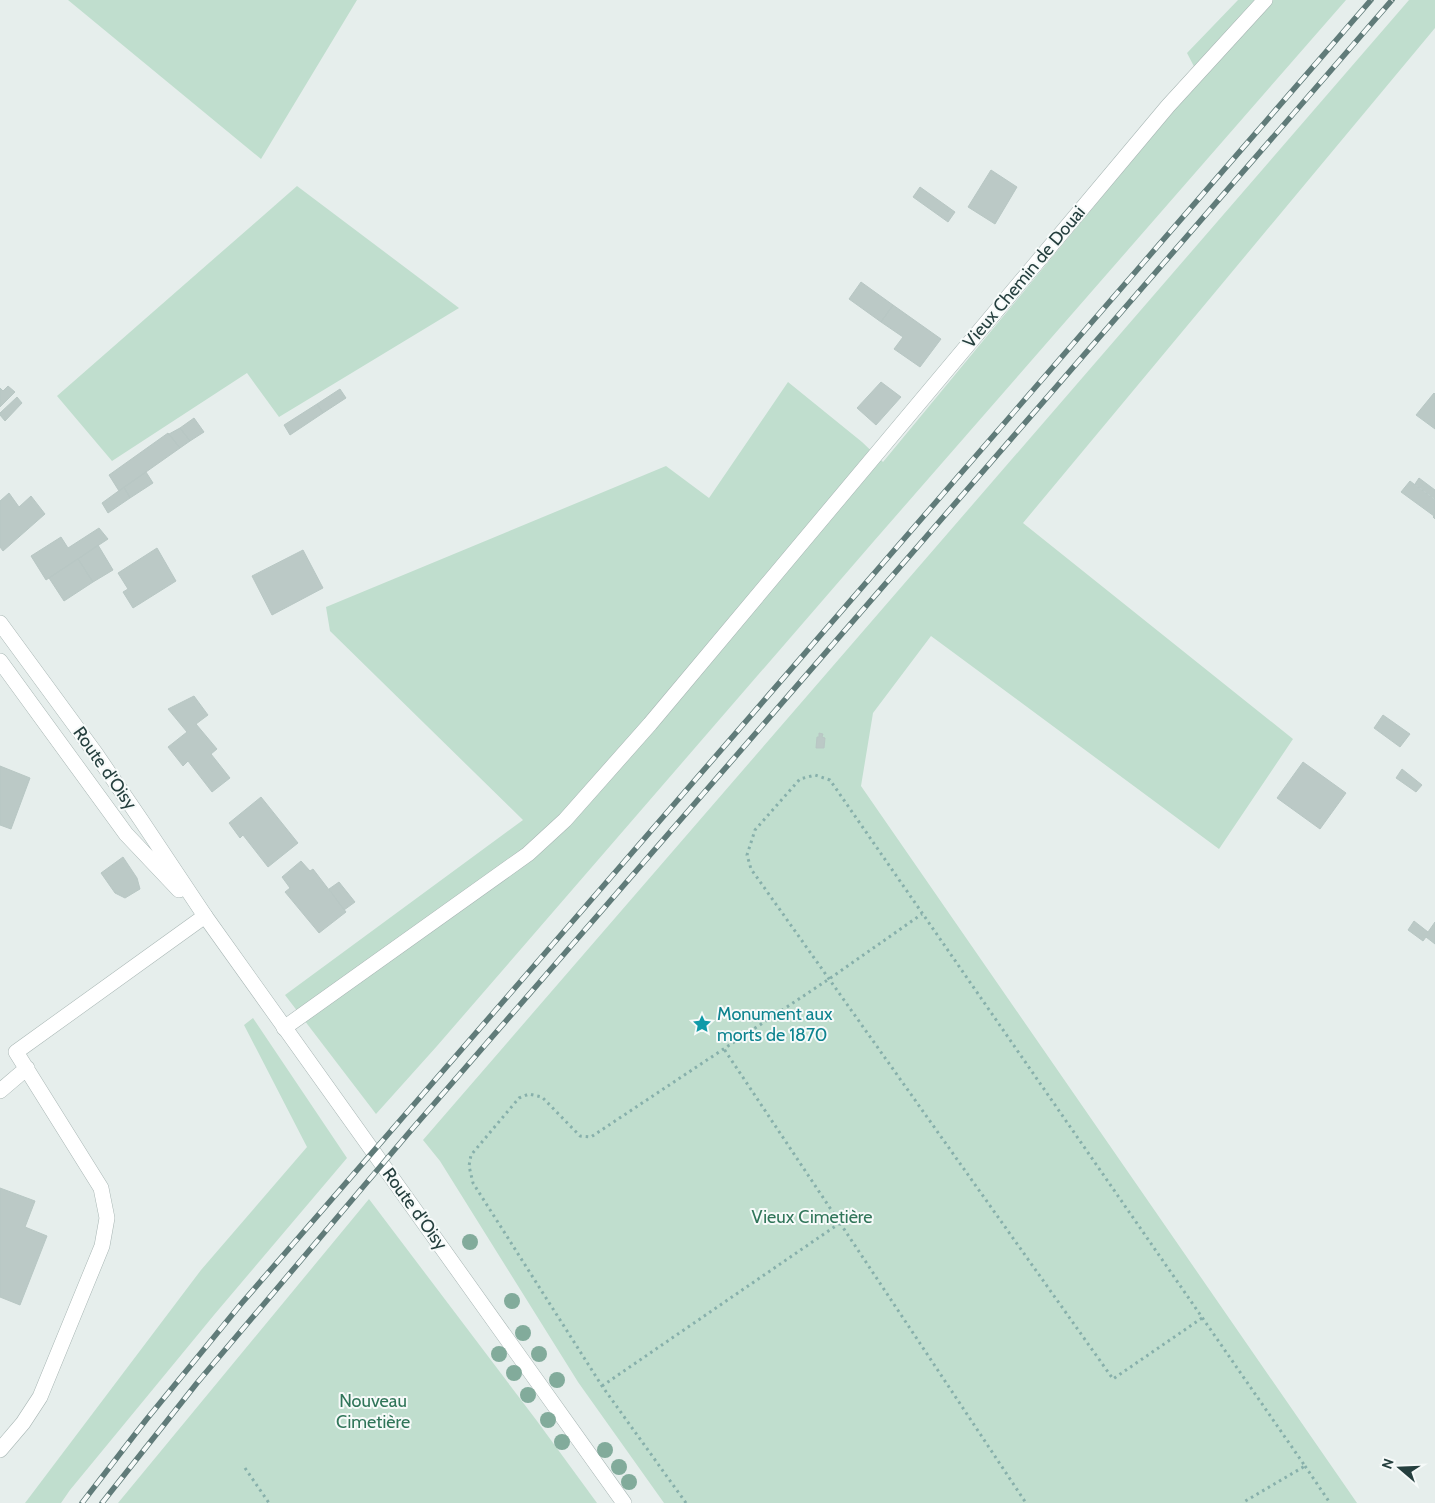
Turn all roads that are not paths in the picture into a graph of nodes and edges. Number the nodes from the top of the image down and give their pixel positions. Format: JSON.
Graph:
{"nodes":[{"id":1,"x":1265,"y":0,"type":"edge"},
{"id":2,"x":0,"y":623,"type":"edge"},
{"id":3,"x":0,"y":661,"type":"edge"},
{"id":4,"x":205,"y":916,"type":"junction"},
{"id":5,"x":284,"y":1028,"type":"junction"},
{"id":6,"x":26,"y":1068,"type":"junction"},
{"id":7,"x":0,"y":1091,"type":"edge"},
{"id":8,"x":0,"y":1450,"type":"edge"},
{"id":9,"x":624,"y":1503,"type":"edge"}],
"edges":[{"from":1,"to":5,"type":"street","name":"Vieux Chemin de Douai"},
{"from":2,"to":4,"type":"street","name":"Route d'Oisy"},
{"from":3,"to":4,"type":"street","name":"Route d'Oisy"},
{"from":4,"to":5,"type":"street","name":"Route d'Oisy"},
{"from":4,"to":6,"type":"street"},
{"from":5,"to":9,"type":"street","name":"Route d'Oisy"},
{"from":6,"to":7,"type":"street"},
{"from":6,"to":8,"type":"street"}]}
